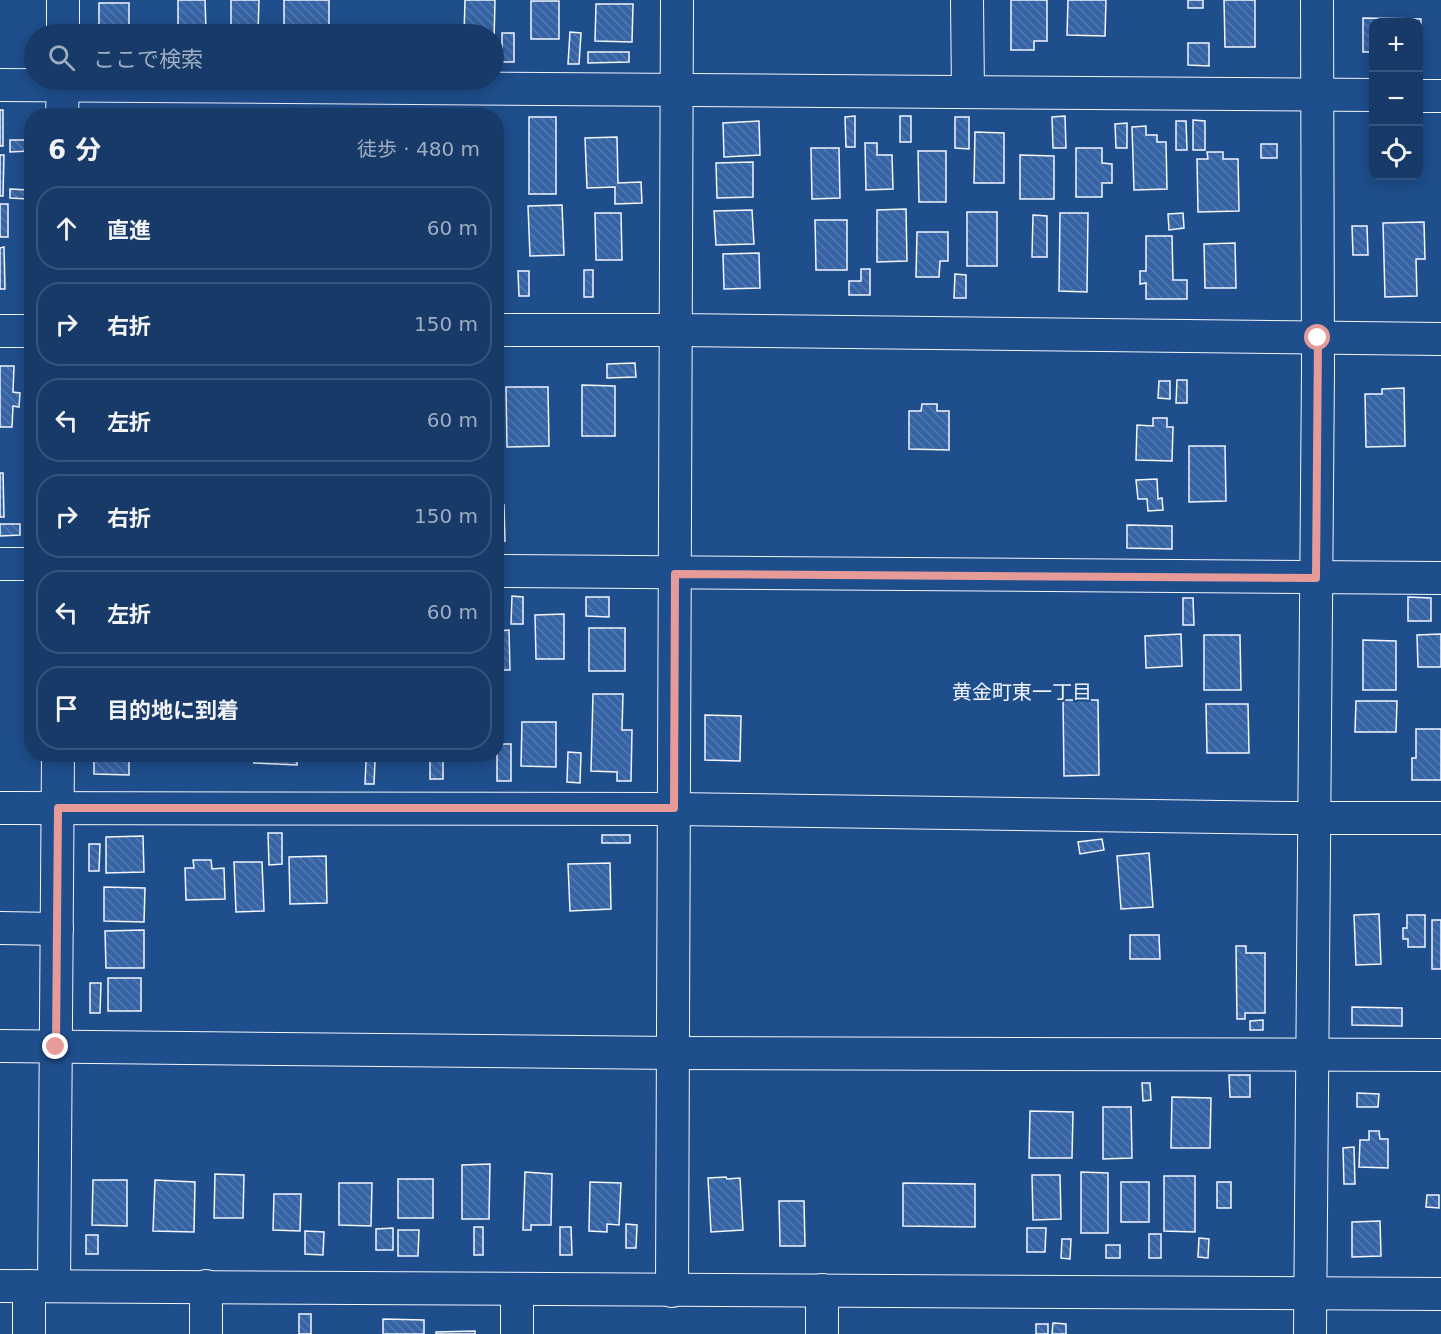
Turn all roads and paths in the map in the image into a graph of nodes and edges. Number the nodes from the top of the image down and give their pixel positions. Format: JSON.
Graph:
{"nodes":[{"id":1,"x":63,"y":0,"type":"edge"},
{"id":2,"x":677,"y":0,"type":"edge"},
{"id":3,"x":967,"y":0,"type":"edge"},
{"id":4,"x":1317,"y":0,"type":"edge"},
{"id":5,"x":63,"y":24,"type":"edge"},
{"id":6,"x":0,"y":85,"type":"edge"},
{"id":7,"x":24,"y":88,"type":"edge"},
{"id":8,"x":35,"y":90,"type":"edge"},
{"id":9,"x":677,"y":92,"type":"junction"},
{"id":10,"x":968,"y":92,"type":"junction"},
{"id":11,"x":63,"y":94,"type":"edge"},
{"id":12,"x":1316,"y":94,"type":"junction"},
{"id":13,"x":1369,"y":95,"type":"edge"},
{"id":14,"x":1423,"y":96,"type":"edge"},
{"id":15,"x":1441,"y":96,"type":"edge"},
{"id":16,"x":504,"y":330,"type":"edge"},
{"id":17,"x":676,"y":330,"type":"junction"},
{"id":18,"x":0,"y":331,"type":"edge"},
{"id":19,"x":24,"y":331,"type":"edge"},
{"id":20,"x":1318,"y":338,"type":"junction"},
{"id":21,"x":1441,"y":339,"type":"edge"},
{"id":22,"x":0,"y":564,"type":"edge"},
{"id":23,"x":24,"y":564,"type":"edge"},
{"id":24,"x":504,"y":571,"type":"edge"},
{"id":25,"x":675,"y":574,"type":"junction"},
{"id":26,"x":1316,"y":578,"type":"junction"},
{"id":27,"x":1441,"y":578,"type":"edge"},
{"id":28,"x":58,"y":762,"type":"edge"},
{"id":29,"x":0,"y":808,"type":"edge"},
{"id":30,"x":58,"y":808,"type":"junction"},
{"id":31,"x":674,"y":808,"type":"junction"},
{"id":32,"x":1314,"y":818,"type":"junction"},
{"id":33,"x":1441,"y":818,"type":"edge"},
{"id":34,"x":0,"y":928,"type":"edge"},
{"id":35,"x":57,"y":929,"type":"junction"},
{"id":36,"x":0,"y":1047,"type":"edge"},
{"id":37,"x":56,"y":1047,"type":"junction"},
{"id":38,"x":673,"y":1053,"type":"junction"},
{"id":39,"x":1312,"y":1055,"type":"junction"},
{"id":40,"x":1441,"y":1055,"type":"edge"},
{"id":41,"x":28,"y":1286,"type":"edge"},
{"id":42,"x":206,"y":1286,"type":"junction"},
{"id":43,"x":517,"y":1289,"type":"junction"},
{"id":44,"x":822,"y":1290,"type":"junction"},
{"id":45,"x":672,"y":1291,"type":"junction"},
{"id":46,"x":1311,"y":1294,"type":"junction"},
{"id":47,"x":1441,"y":1294,"type":"edge"},
{"id":48,"x":29,"y":1334,"type":"edge"},
{"id":49,"x":206,"y":1334,"type":"edge"},
{"id":50,"x":517,"y":1334,"type":"edge"},
{"id":51,"x":822,"y":1334,"type":"edge"},
{"id":52,"x":1310,"y":1334,"type":"edge"}],
"edges":[{"from":1,"to":5,"type":"street"},
{"from":2,"to":9,"type":"street"},
{"from":3,"to":10,"type":"street"},
{"from":4,"to":12,"type":"street"},
{"from":6,"to":7,"type":"street"},
{"from":8,"to":11,"type":"street"},
{"from":9,"to":10,"type":"street"},
{"from":9,"to":11,"type":"street"},
{"from":9,"to":17,"type":"street"},
{"from":10,"to":12,"type":"street"},
{"from":12,"to":13,"type":"street"},
{"from":12,"to":20,"type":"street"},
{"from":14,"to":15,"type":"street"},
{"from":16,"to":17,"type":"street"},
{"from":17,"to":20,"type":"street"},
{"from":17,"to":25,"type":"street"},
{"from":18,"to":19,"type":"street"},
{"from":20,"to":21,"type":"street"},
{"from":20,"to":26,"type":"street"},
{"from":22,"to":23,"type":"street"},
{"from":24,"to":25,"type":"street"},
{"from":25,"to":26,"type":"street"},
{"from":25,"to":31,"type":"street"},
{"from":26,"to":27,"type":"street"},
{"from":26,"to":32,"type":"street"},
{"from":28,"to":30,"type":"street"},
{"from":29,"to":30,"type":"street"},
{"from":30,"to":31,"type":"street"},
{"from":30,"to":35,"type":"street"},
{"from":31,"to":32,"type":"street"},
{"from":31,"to":38,"type":"street"},
{"from":32,"to":33,"type":"street"},
{"from":32,"to":39,"type":"street"},
{"from":34,"to":35,"type":"street"},
{"from":35,"to":37,"type":"street"},
{"from":36,"to":37,"type":"street"},
{"from":37,"to":38,"type":"street"},
{"from":37,"to":41,"type":"street"},
{"from":38,"to":39,"type":"street"},
{"from":38,"to":45,"type":"street"},
{"from":39,"to":40,"type":"street"},
{"from":39,"to":46,"type":"street"},
{"from":41,"to":42,"type":"street"},
{"from":41,"to":48,"type":"street"},
{"from":42,"to":43,"type":"street"},
{"from":42,"to":49,"type":"street"},
{"from":43,"to":45,"type":"street"},
{"from":43,"to":50,"type":"street"},
{"from":44,"to":45,"type":"street"},
{"from":44,"to":46,"type":"street"},
{"from":44,"to":51,"type":"street"},
{"from":46,"to":47,"type":"street"},
{"from":46,"to":52,"type":"street"}]}
